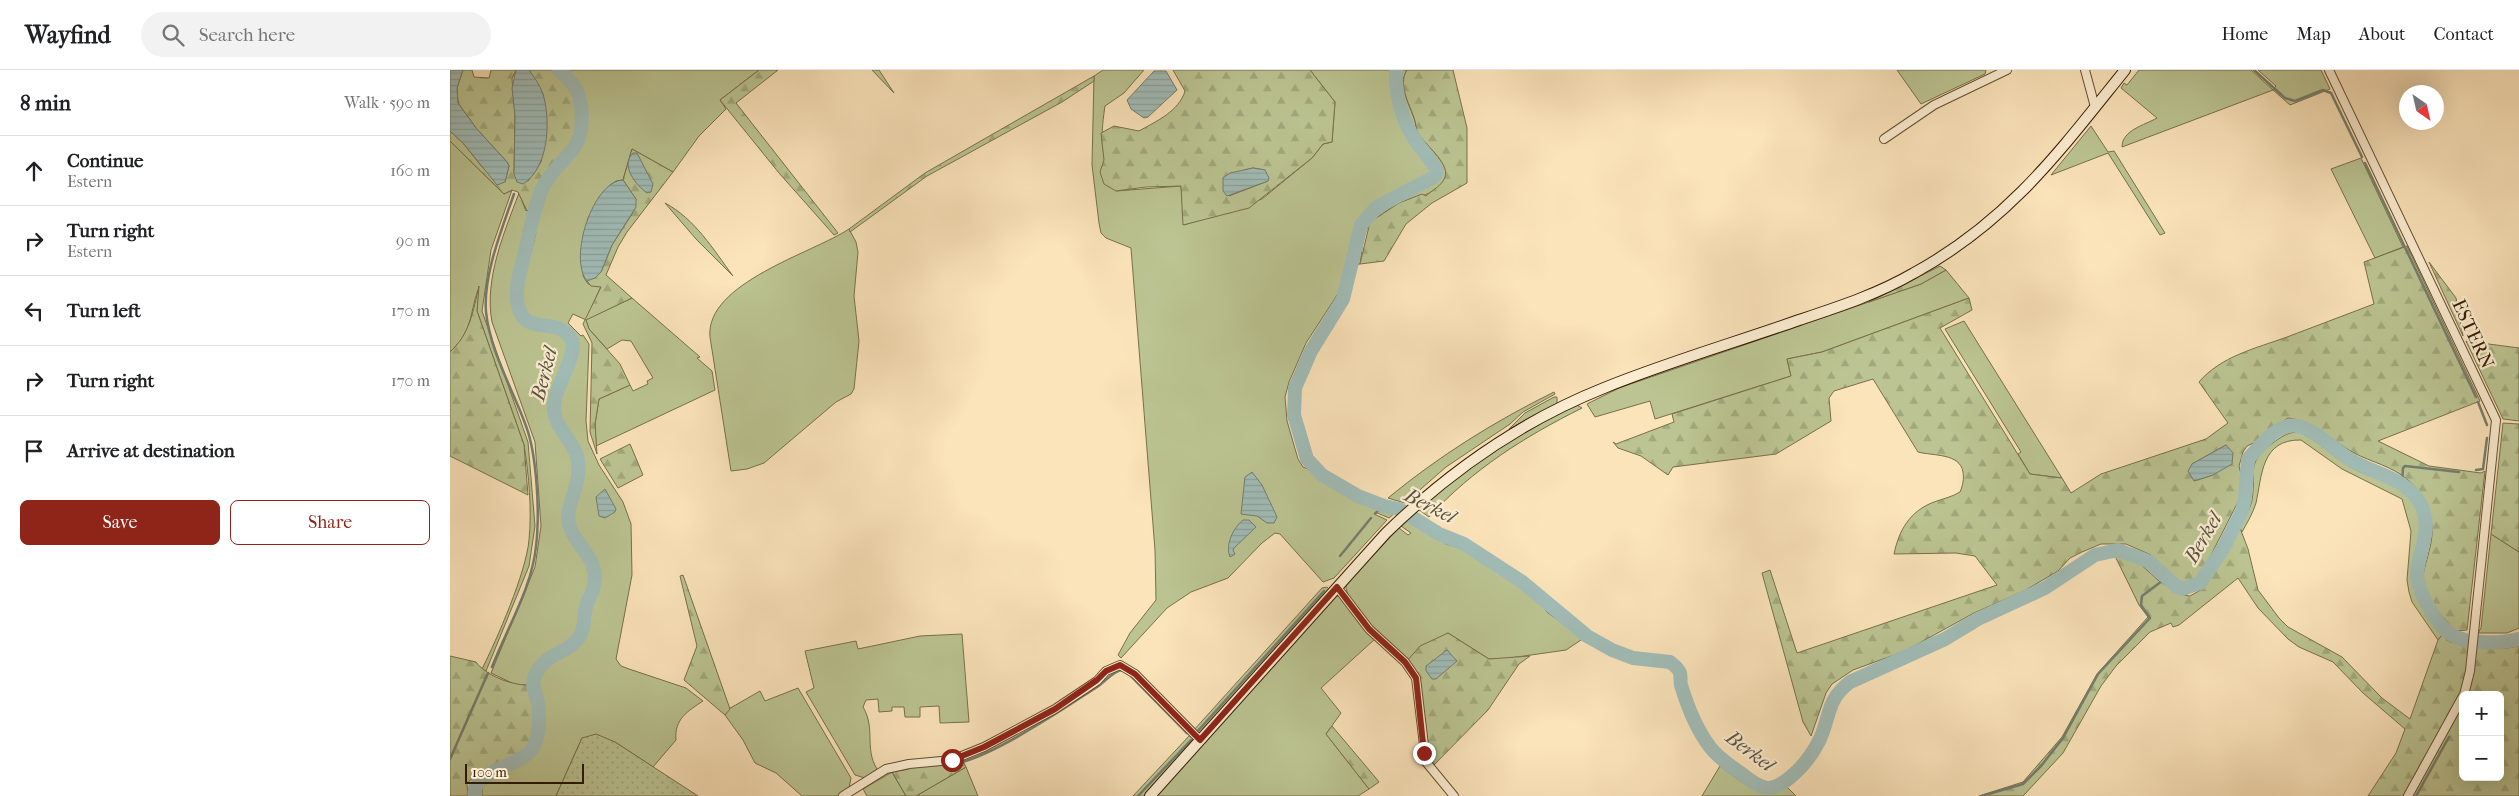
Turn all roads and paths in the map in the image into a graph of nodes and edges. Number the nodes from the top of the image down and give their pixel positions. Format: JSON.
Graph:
{"nodes":[{"id":1,"x":1990,"y":70,"type":"edge"},
{"id":2,"x":2008,"y":70,"type":"edge"},
{"id":3,"x":2086,"y":70,"type":"edge"},
{"id":4,"x":2125,"y":70,"type":"edge"},
{"id":5,"x":2329,"y":70,"type":"edge"},
{"id":6,"x":1988,"y":79,"type":"junction"},
{"id":7,"x":2095,"y":107,"type":"junction"},
{"id":8,"x":1884,"y":140,"type":"dead end"},
{"id":9,"x":1337,"y":587,"type":"junction"},
{"id":10,"x":2464,"y":691,"type":"edge"},
{"id":11,"x":2459,"y":703,"type":"edge"},
{"id":12,"x":1200,"y":740,"type":"junction"},
{"id":13,"x":843,"y":796,"type":"edge"},
{"id":14,"x":1150,"y":796,"type":"edge"},
{"id":15,"x":1454,"y":796,"type":"edge"},
{"id":16,"x":2408,"y":796,"type":"edge"}],
"edges":[{"from":1,"to":6,"type":"street"},
{"from":2,"to":6,"type":"street"},
{"from":3,"to":7,"type":"street"},
{"from":4,"to":7,"type":"street"},
{"from":5,"to":10,"type":"street","name":"ESTERN"},
{"from":6,"to":8,"type":"street"},
{"from":7,"to":9,"type":"street"},
{"from":9,"to":12,"type":"street"},
{"from":9,"to":15,"type":"street"},
{"from":11,"to":16,"type":"street","name":"ESTERN"},
{"from":12,"to":13,"type":"street"},
{"from":12,"to":14,"type":"street"}]}
